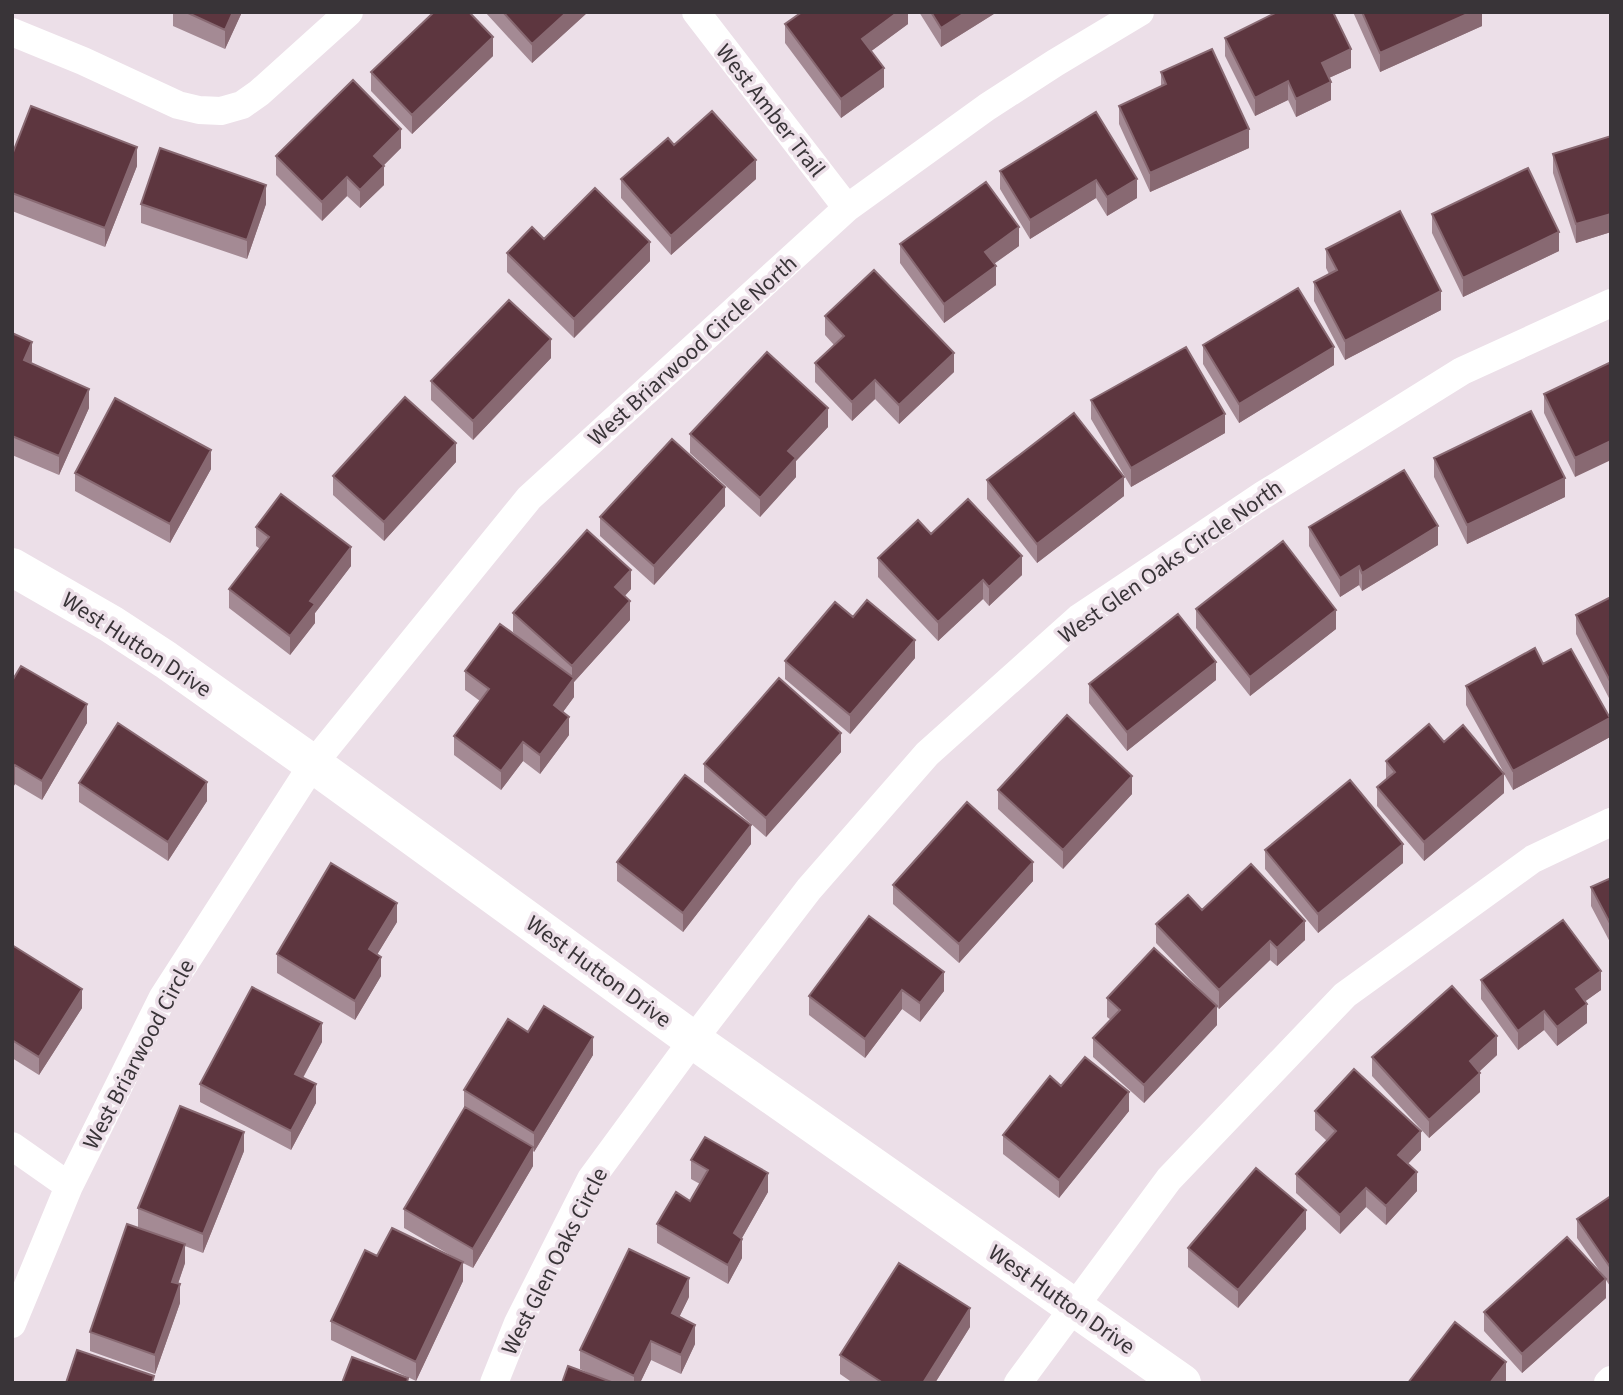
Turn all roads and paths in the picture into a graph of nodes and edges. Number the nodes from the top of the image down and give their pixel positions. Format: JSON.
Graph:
{"nodes":[{"id":1,"x":349,"y":12,"type":"edge"},
{"id":2,"x":696,"y":12,"type":"edge"},
{"id":3,"x":1140,"y":12,"type":"edge"},
{"id":4,"x":12,"y":32,"type":"edge"},
{"id":5,"x":847,"y":208,"type":"junction"},
{"id":6,"x":1611,"y":303,"type":"edge"},
{"id":7,"x":12,"y":567,"type":"edge"},
{"id":8,"x":313,"y":764,"type":"junction"},
{"id":9,"x":1611,"y":822,"type":"edge"},
{"id":10,"x":693,"y":1040,"type":"junction"},
{"id":11,"x":12,"y":1146,"type":"edge"},
{"id":12,"x":69,"y":1186,"type":"junction"},
{"id":13,"x":1075,"y":1308,"type":"junction"},
{"id":14,"x":12,"y":1324,"type":"edge"},
{"id":15,"x":494,"y":1383,"type":"edge"},
{"id":16,"x":1018,"y":1383,"type":"edge"},
{"id":17,"x":1182,"y":1383,"type":"edge"}],
"edges":[{"from":1,"to":4,"type":"street"},
{"from":2,"to":5,"type":"street","name":"West Amber Trail"},
{"from":3,"to":5,"type":"street","name":"West Briarwood Circle North"},
{"from":5,"to":8,"type":"street","name":"West Briarwood Circle North"},
{"from":6,"to":10,"type":"street","name":"West Glen Oaks Circle North"},
{"from":7,"to":8,"type":"street","name":"West Hutton Drive"},
{"from":8,"to":10,"type":"street","name":"West Hutton Drive"},
{"from":8,"to":12,"type":"street","name":"West Briarwood Circle"},
{"from":9,"to":13,"type":"street"},
{"from":10,"to":13,"type":"street","name":"West Hutton Drive"},
{"from":10,"to":15,"type":"street","name":"West Glen Oaks Circle"},
{"from":11,"to":12,"type":"street"},
{"from":12,"to":14,"type":"street","name":"West Briarwood Circle"},
{"from":13,"to":16,"type":"street"},
{"from":13,"to":17,"type":"street","name":"West Hutton Drive"}]}
